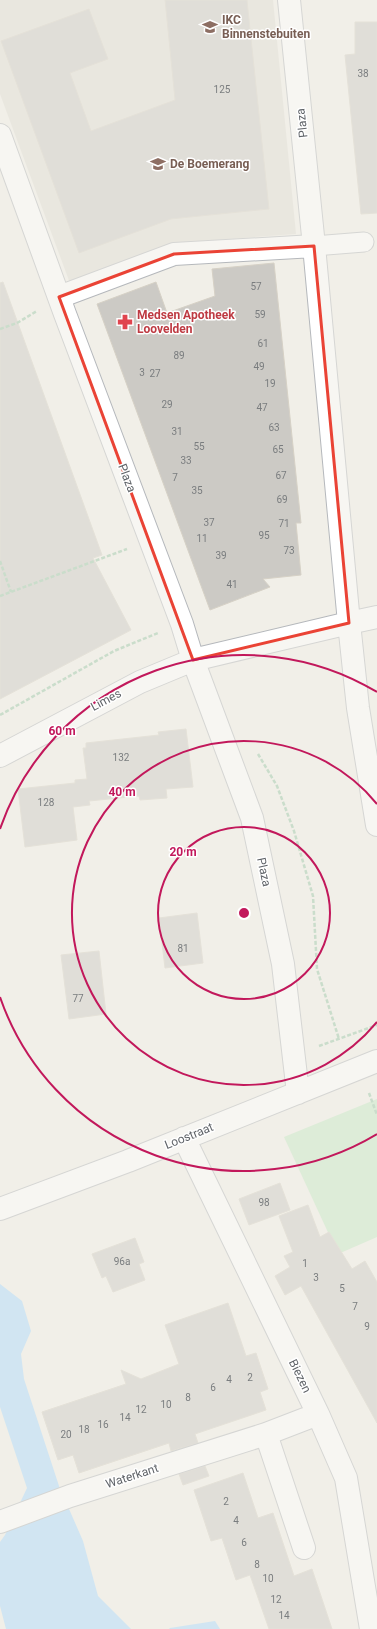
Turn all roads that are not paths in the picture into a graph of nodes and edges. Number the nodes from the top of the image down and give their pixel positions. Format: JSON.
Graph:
{"nodes":[{"id":1,"x":289,"y":0,"type":"edge"},
{"id":2,"x":0,"y":135,"type":"edge"},
{"id":3,"x":364,"y":242,"type":"dead end"},
{"id":4,"x":314,"y":246,"type":"junction"},
{"id":5,"x":59,"y":297,"type":"junction"},
{"id":6,"x":377,"y":617,"type":"edge"},
{"id":7,"x":349,"y":622,"type":"junction"},
{"id":8,"x":193,"y":660,"type":"junction"},
{"id":9,"x":0,"y":756,"type":"edge"},
{"id":10,"x":377,"y":825,"type":"edge"},
{"id":11,"x":377,"y":1061,"type":"edge"},
{"id":12,"x":298,"y":1093,"type":"junction"},
{"id":13,"x":184,"y":1138,"type":"junction"},
{"id":14,"x":0,"y":1209,"type":"edge"},
{"id":15,"x":318,"y":1414,"type":"junction"},
{"id":16,"x":266,"y":1434,"type":"junction"},
{"id":17,"x":4,"y":1520,"type":"edge"},
{"id":18,"x":304,"y":1548,"type":"dead end"},
{"id":19,"x":371,"y":1629,"type":"edge"}],
"edges":[{"from":1,"to":4,"type":"street","name":"Plaza"},
{"from":2,"to":5,"type":"street","name":"Plaza"},
{"from":3,"to":4,"type":"street"},
{"from":4,"to":5,"type":"street"},
{"from":4,"to":7,"type":"street","name":"Plaza"},
{"from":5,"to":8,"type":"street","name":"Plaza"},
{"from":6,"to":7,"type":"street"},
{"from":7,"to":8,"type":"street"},
{"from":7,"to":10,"type":"street","name":"Plaza"},
{"from":8,"to":9,"type":"street","name":"Limes"},
{"from":8,"to":12,"type":"street","name":"Plaza"},
{"from":11,"to":12,"type":"street","name":"Loostraat"},
{"from":12,"to":13,"type":"street","name":"Loostraat"},
{"from":13,"to":14,"type":"street","name":"Loostraat"},
{"from":13,"to":15,"type":"street","name":"Biezen"},
{"from":15,"to":16,"type":"street","name":"Waterkant"},
{"from":15,"to":19,"type":"street","name":"Biezen"},
{"from":16,"to":17,"type":"street","name":"Waterkant"},
{"from":16,"to":18,"type":"street"}]}
